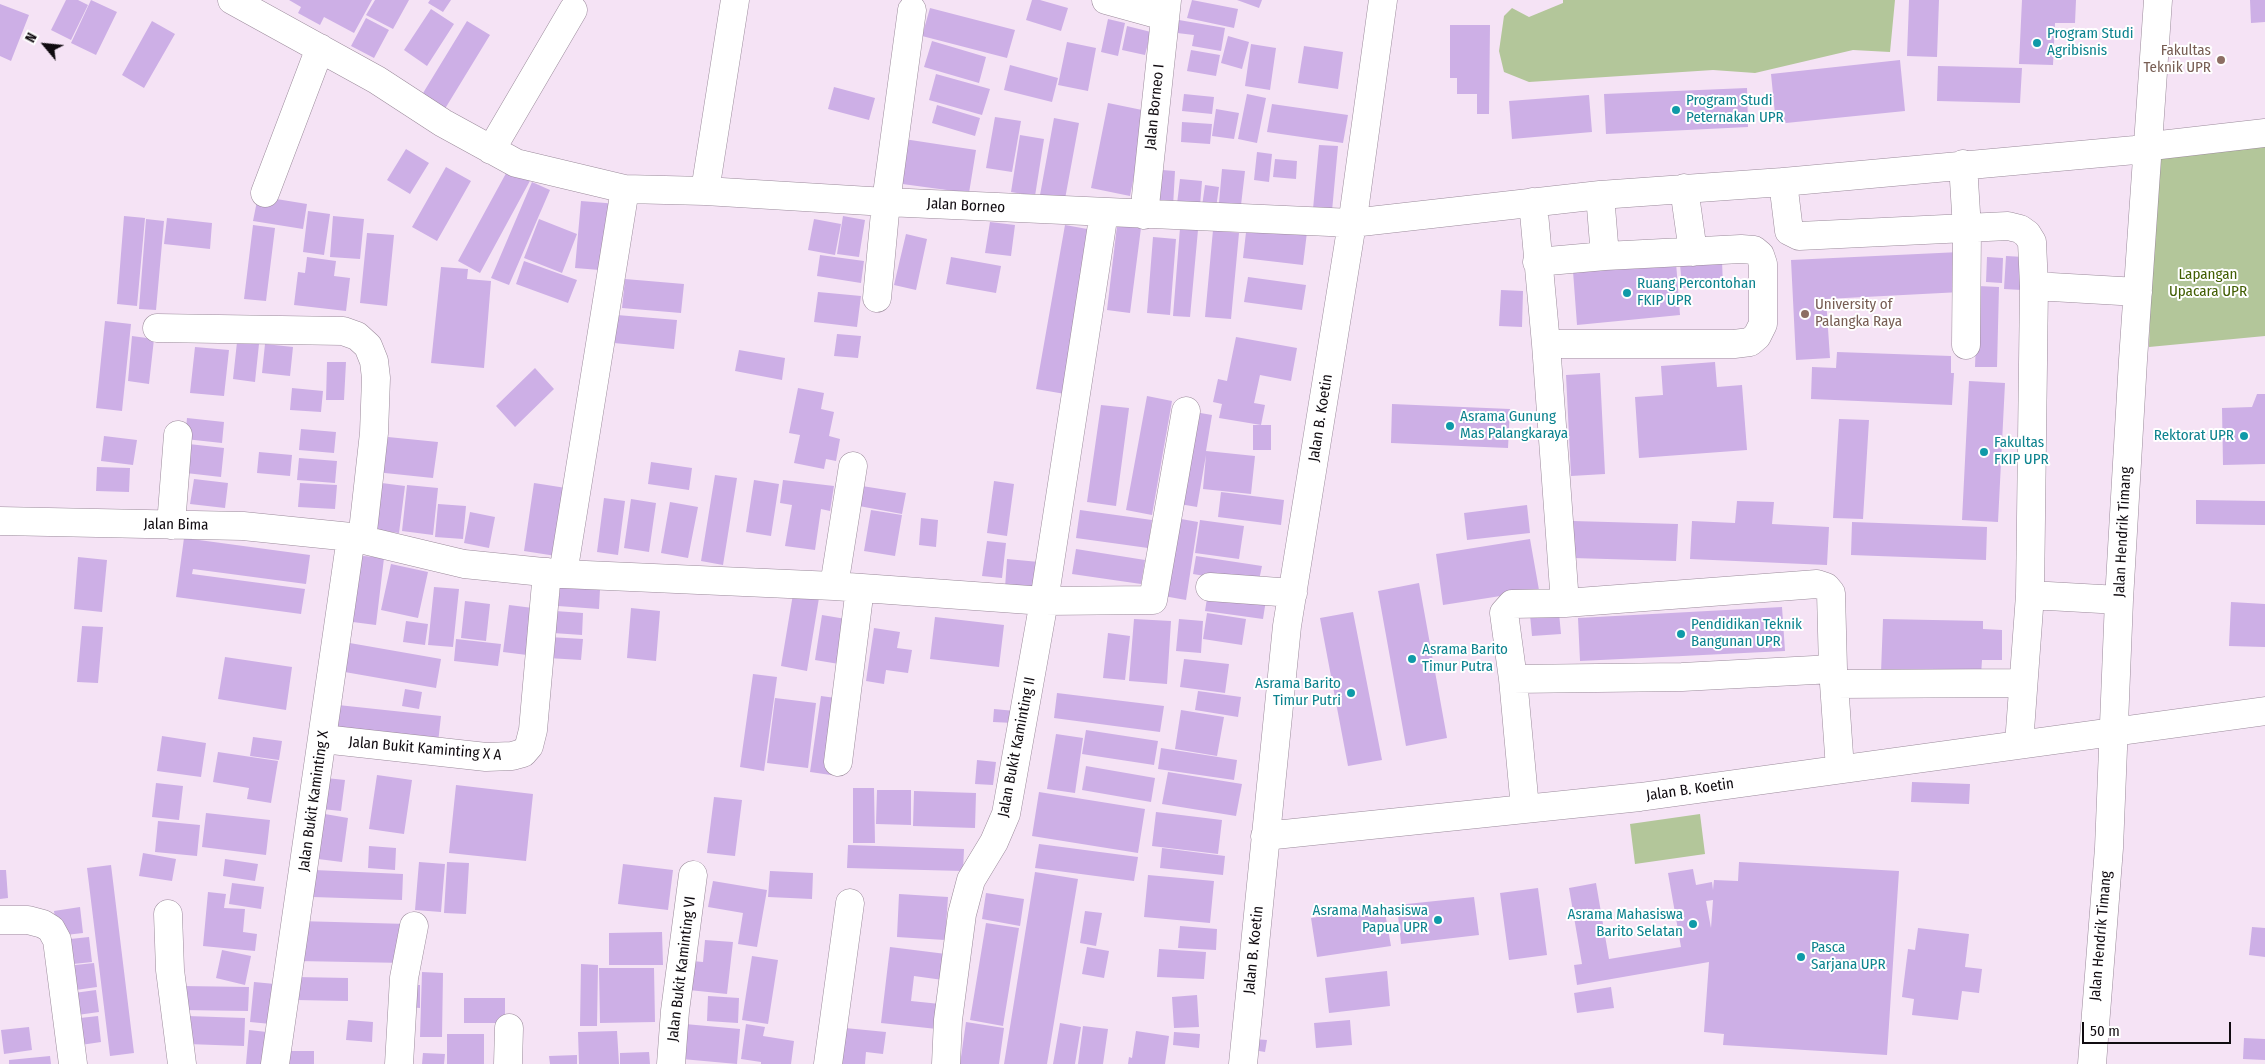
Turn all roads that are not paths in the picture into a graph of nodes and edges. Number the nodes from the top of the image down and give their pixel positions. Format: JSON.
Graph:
{"nodes":[{"id":1,"x":232,"y":0,"type":"edge"},
{"id":2,"x":735,"y":0,"type":"edge"},
{"id":3,"x":1106,"y":0,"type":"edge"},
{"id":4,"x":1383,"y":0,"type":"edge"},
{"id":5,"x":2158,"y":0,"type":"edge"},
{"id":6,"x":1166,"y":8,"type":"edge"},
{"id":7,"x":573,"y":10,"type":"dead end"},
{"id":8,"x":912,"y":10,"type":"dead end"},
{"id":9,"x":320,"y":48,"type":"junction"},
{"id":10,"x":2265,"y":133,"type":"edge"},
{"id":11,"x":2148,"y":146,"type":"junction"},
{"id":12,"x":491,"y":150,"type":"junction"},
{"id":13,"x":1962,"y":164,"type":"junction"},
{"id":14,"x":1783,"y":182,"type":"junction"},
{"id":15,"x":1684,"y":188,"type":"junction"},
{"id":16,"x":626,"y":189,"type":"junction"},
{"id":17,"x":705,"y":190,"type":"junction"},
{"id":18,"x":264,"y":192,"type":"dead end"},
{"id":19,"x":1600,"y":195,"type":"junction"},
{"id":20,"x":886,"y":202,"type":"junction"},
{"id":21,"x":1533,"y":202,"type":"junction"},
{"id":22,"x":1104,"y":212,"type":"junction"},
{"id":23,"x":1144,"y":215,"type":"junction"},
{"id":24,"x":1352,"y":223,"type":"junction"},
{"id":25,"x":1967,"y":229,"type":"junction"},
{"id":26,"x":1693,"y":252,"type":"junction"},
{"id":27,"x":1605,"y":256,"type":"junction"},
{"id":28,"x":1537,"y":262,"type":"junction"},
{"id":29,"x":2034,"y":286,"type":"junction"},
{"id":30,"x":2138,"y":292,"type":"junction"},
{"id":31,"x":877,"y":298,"type":"dead end"},
{"id":32,"x":158,"y":328,"type":"dead end"},
{"id":33,"x":1546,"y":344,"type":"junction"},
{"id":34,"x":1966,"y":345,"type":"dead end"},
{"id":35,"x":1186,"y":411,"type":"dead end"},
{"id":36,"x":178,"y":435,"type":"dead end"},
{"id":37,"x":853,"y":466,"type":"dead end"},
{"id":38,"x":0,"y":521,"type":"edge"},
{"id":39,"x":171,"y":525,"type":"junction"},
{"id":40,"x":356,"y":539,"type":"junction"},
{"id":41,"x":555,"y":573,"type":"junction"},
{"id":42,"x":847,"y":587,"type":"junction"},
{"id":43,"x":1210,"y":587,"type":"dead end"},
{"id":44,"x":1293,"y":594,"type":"junction"},
{"id":45,"x":2030,"y":595,"type":"junction"},
{"id":46,"x":2119,"y":600,"type":"junction"},
{"id":47,"x":1044,"y":601,"type":"junction"},
{"id":48,"x":1564,"y":603,"type":"junction"},
{"id":49,"x":1833,"y":677,"type":"junction"},
{"id":50,"x":1513,"y":679,"type":"junction"},
{"id":51,"x":2022,"y":683,"type":"junction"},
{"id":52,"x":2265,"y":711,"type":"edge"},
{"id":53,"x":2114,"y":731,"type":"junction"},
{"id":54,"x":323,"y":739,"type":"junction"},
{"id":55,"x":2019,"y":744,"type":"junction"},
{"id":56,"x":838,"y":762,"type":"dead end"},
{"id":57,"x":1840,"y":769,"type":"junction"},
{"id":58,"x":1525,"y":808,"type":"junction"},
{"id":59,"x":1265,"y":836,"type":"junction"},
{"id":60,"x":693,"y":875,"type":"dead end"},
{"id":61,"x":850,"y":903,"type":"dead end"},
{"id":62,"x":168,"y":914,"type":"dead end"},
{"id":63,"x":0,"y":920,"type":"edge"},
{"id":64,"x":414,"y":926,"type":"dead end"},
{"id":65,"x":509,"y":1028,"type":"dead end"},
{"id":66,"x":73,"y":1064,"type":"edge"},
{"id":67,"x":182,"y":1064,"type":"edge"},
{"id":68,"x":275,"y":1064,"type":"edge"},
{"id":69,"x":399,"y":1064,"type":"edge"},
{"id":70,"x":508,"y":1064,"type":"edge"},
{"id":71,"x":671,"y":1064,"type":"edge"},
{"id":72,"x":828,"y":1064,"type":"edge"},
{"id":73,"x":946,"y":1064,"type":"edge"},
{"id":74,"x":1243,"y":1064,"type":"edge"},
{"id":75,"x":2092,"y":1064,"type":"edge"}],
"edges":[{"from":1,"to":9,"type":"street","name":"Jalan Borneo"},
{"from":2,"to":17,"type":"street"},
{"from":3,"to":6,"type":"street"},
{"from":4,"to":24,"type":"street","name":"Jalan B. Koetin"},
{"from":5,"to":11,"type":"street","name":"Jalan Hendrik Timang"},
{"from":6,"to":23,"type":"street","name":"Jalan Borneo I"},
{"from":7,"to":12,"type":"street"},
{"from":8,"to":20,"type":"street"},
{"from":9,"to":12,"type":"street","name":"Jalan Borneo"},
{"from":9,"to":18,"type":"street"},
{"from":10,"to":11,"type":"street","name":"Jalan Borneo"},
{"from":11,"to":13,"type":"street","name":"Jalan Borneo"},
{"from":11,"to":30,"type":"street","name":"Jalan Hendrik Timang"},
{"from":12,"to":16,"type":"street","name":"Jalan Borneo"},
{"from":13,"to":14,"type":"street","name":"Jalan Borneo"},
{"from":13,"to":25,"type":"street"},
{"from":14,"to":15,"type":"street","name":"Jalan Borneo"},
{"from":14,"to":25,"type":"street"},
{"from":15,"to":19,"type":"street","name":"Jalan Borneo"},
{"from":15,"to":26,"type":"street"},
{"from":16,"to":17,"type":"street","name":"Jalan Borneo"},
{"from":16,"to":41,"type":"street"},
{"from":17,"to":20,"type":"street","name":"Jalan Borneo"},
{"from":19,"to":21,"type":"street","name":"Jalan Borneo"},
{"from":19,"to":27,"type":"street"},
{"from":20,"to":22,"type":"street","name":"Jalan Borneo"},
{"from":20,"to":31,"type":"street"},
{"from":21,"to":24,"type":"street","name":"Jalan Borneo"},
{"from":21,"to":28,"type":"street"},
{"from":22,"to":23,"type":"street","name":"Jalan Borneo"},
{"from":22,"to":47,"type":"street","name":"Jalan Bukit Kaminting II"},
{"from":23,"to":24,"type":"street","name":"Jalan Borneo"},
{"from":24,"to":44,"type":"street","name":"Jalan B. Koetin"},
{"from":25,"to":29,"type":"street"},
{"from":25,"to":34,"type":"street"},
{"from":26,"to":27,"type":"street"},
{"from":26,"to":33,"type":"street"},
{"from":27,"to":28,"type":"street"},
{"from":28,"to":33,"type":"street"},
{"from":29,"to":30,"type":"street"},
{"from":29,"to":45,"type":"street"},
{"from":30,"to":46,"type":"street","name":"Jalan Hendrik Timang"},
{"from":32,"to":40,"type":"street","name":"Jalan Bukit Kaminting X"},
{"from":33,"to":48,"type":"street"},
{"from":35,"to":47,"type":"street","name":"Jalan Bima"},
{"from":36,"to":39,"type":"street"},
{"from":37,"to":42,"type":"street"},
{"from":38,"to":39,"type":"street","name":"Jalan Bima"},
{"from":39,"to":40,"type":"street","name":"Jalan Bima"},
{"from":40,"to":41,"type":"street","name":"Jalan Bima"},
{"from":40,"to":54,"type":"street","name":"Jalan Bukit Kaminting X"},
{"from":41,"to":42,"type":"street","name":"Jalan Bima"},
{"from":41,"to":54,"type":"street","name":"Jalan Bukit Kaminting X A"},
{"from":42,"to":47,"type":"street","name":"Jalan Bima"},
{"from":42,"to":56,"type":"street"},
{"from":43,"to":44,"type":"street"},
{"from":44,"to":59,"type":"street","name":"Jalan B. Koetin"},
{"from":45,"to":46,"type":"street"},
{"from":45,"to":51,"type":"street"},
{"from":46,"to":53,"type":"street","name":"Jalan Hendrik Timang"},
{"from":47,"to":73,"type":"street","name":"Jalan Bukit Kaminting II"},
{"from":48,"to":49,"type":"street"},
{"from":48,"to":50,"type":"street"},
{"from":49,"to":50,"type":"street"},
{"from":49,"to":51,"type":"street"},
{"from":49,"to":57,"type":"street"},
{"from":50,"to":58,"type":"street"},
{"from":51,"to":55,"type":"street"},
{"from":52,"to":53,"type":"street","name":"Jalan B. Koetin"},
{"from":53,"to":55,"type":"street","name":"Jalan B. Koetin"},
{"from":53,"to":75,"type":"street","name":"Jalan Hendrik Timang"},
{"from":54,"to":68,"type":"street","name":"Jalan Bukit Kaminting X"},
{"from":55,"to":57,"type":"street","name":"Jalan B. Koetin"},
{"from":57,"to":58,"type":"street","name":"Jalan B. Koetin"},
{"from":58,"to":59,"type":"street","name":"Jalan B. Koetin"},
{"from":59,"to":74,"type":"street","name":"Jalan B. Koetin"},
{"from":60,"to":71,"type":"street","name":"Jalan Bukit Kaminting VI"},
{"from":61,"to":72,"type":"street"},
{"from":62,"to":67,"type":"street"},
{"from":63,"to":66,"type":"street"},
{"from":64,"to":69,"type":"street"},
{"from":65,"to":70,"type":"street"}]}
